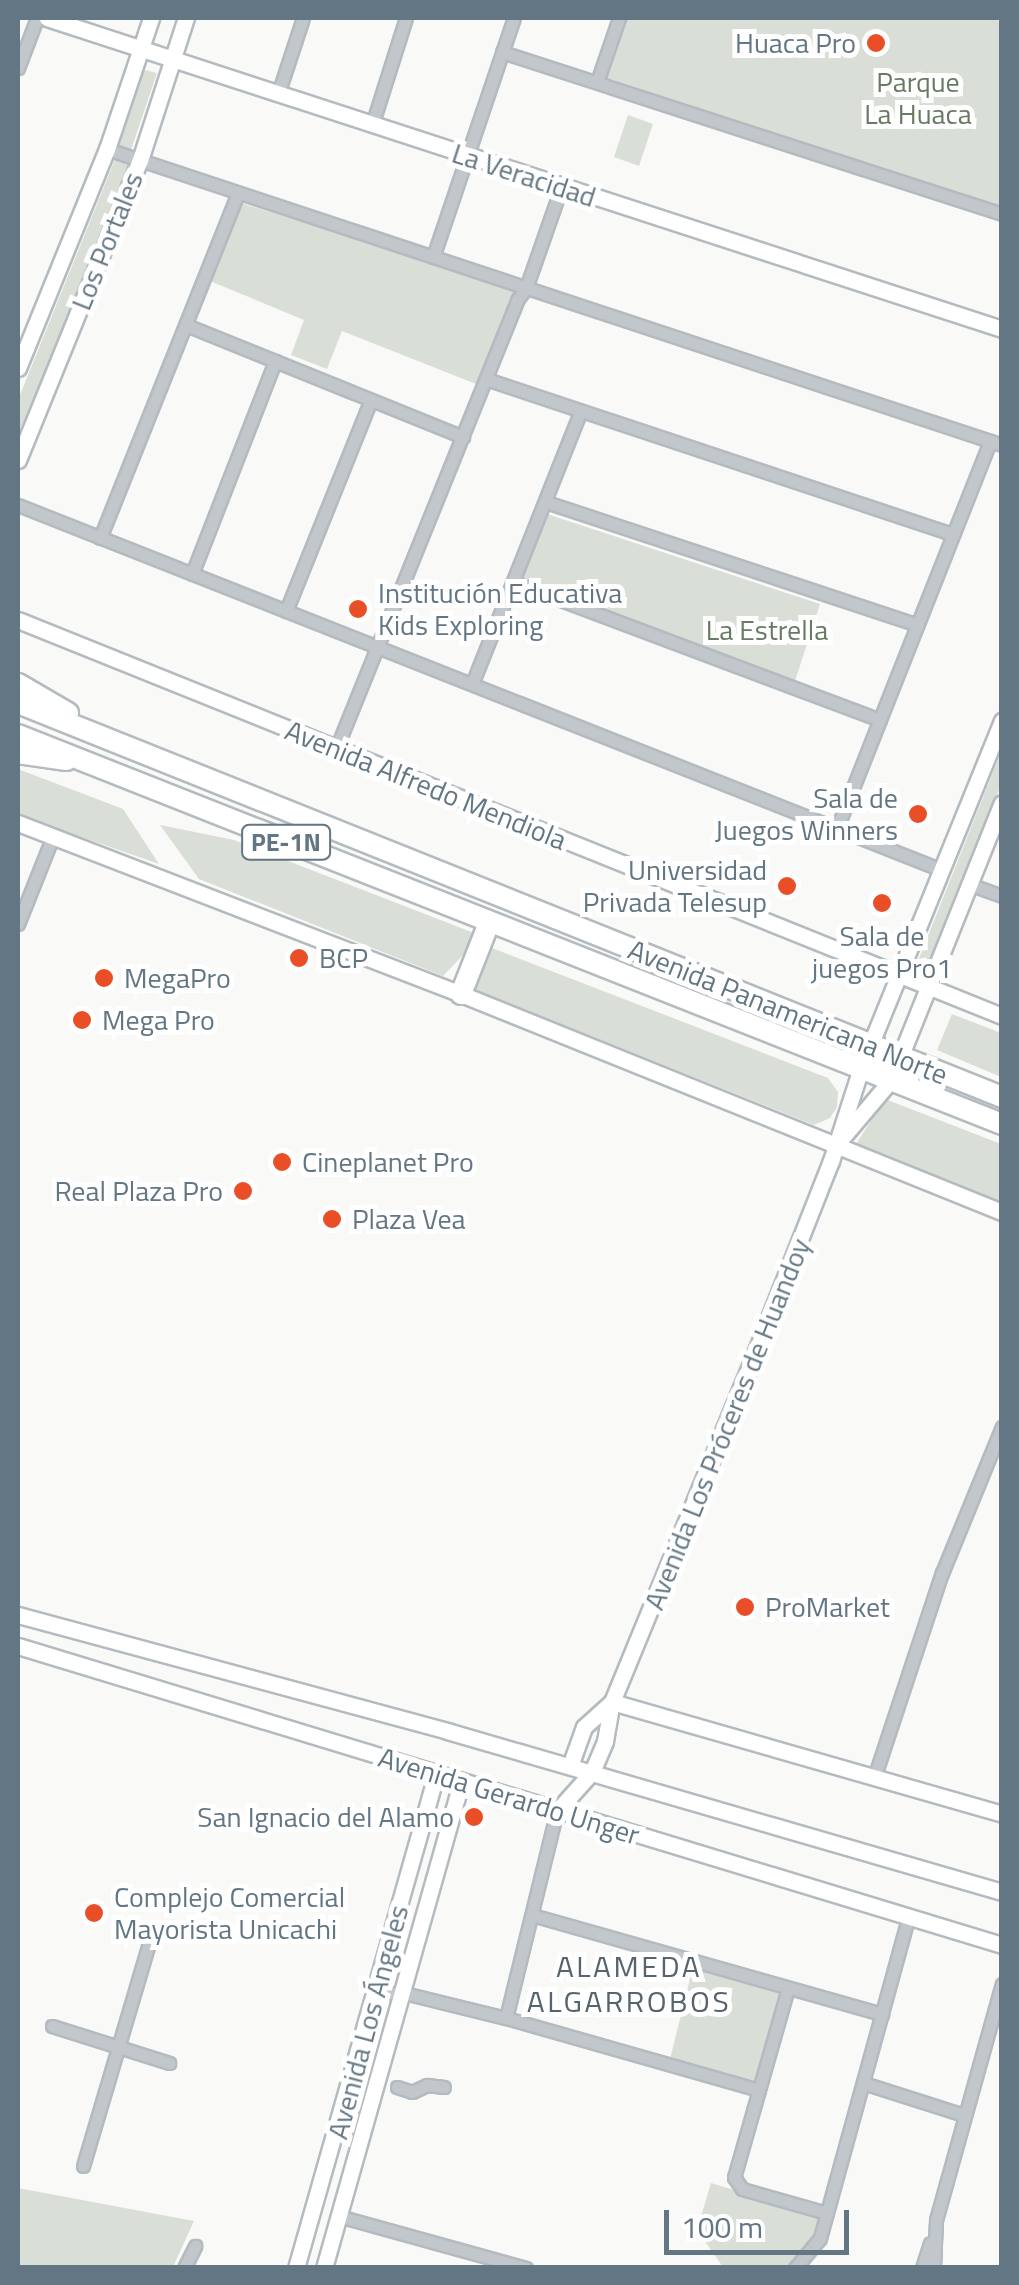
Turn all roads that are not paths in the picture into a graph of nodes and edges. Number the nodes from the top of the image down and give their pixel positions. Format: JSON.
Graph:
{"nodes":[{"id":1,"x":37,"y":18,"type":"edge"},
{"id":2,"x":46,"y":18,"type":"edge"},
{"id":3,"x":150,"y":18,"type":"edge"},
{"id":4,"x":186,"y":18,"type":"edge"},
{"id":5,"x":303,"y":18,"type":"edge"},
{"id":6,"x":406,"y":18,"type":"edge"},
{"id":7,"x":514,"y":18,"type":"edge"},
{"id":8,"x":619,"y":18,"type":"edge"},
{"id":9,"x":141,"y":50,"type":"junction"},
{"id":10,"x":502,"y":52,"type":"junction"},
{"id":11,"x":173,"y":59,"type":"junction"},
{"id":12,"x":18,"y":68,"type":"edge"},
{"id":13,"x":597,"y":82,"type":"junction"},
{"id":14,"x":278,"y":94,"type":"junction"},
{"id":15,"x":372,"y":125,"type":"junction"},
{"id":16,"x":107,"y":150,"type":"junction"},
{"id":17,"x":468,"y":156,"type":"junction"},
{"id":18,"x":140,"y":160,"type":"junction"},
{"id":19,"x":561,"y":188,"type":"junction"},
{"id":20,"x":238,"y":192,"type":"junction"},
{"id":21,"x":1002,"y":214,"type":"edge"},
{"id":22,"x":433,"y":257,"type":"junction"},
{"id":23,"x":526,"y":288,"type":"junction"},
{"id":24,"x":186,"y":325,"type":"junction"},
{"id":25,"x":1002,"y":329,"type":"edge"},
{"id":26,"x":275,"y":361,"type":"junction"},
{"id":27,"x":18,"y":368,"type":"edge"},
{"id":28,"x":486,"y":379,"type":"junction"},
{"id":29,"x":372,"y":400,"type":"junction"},
{"id":30,"x":580,"y":412,"type":"junction"},
{"id":31,"x":462,"y":437,"type":"junction"},
{"id":32,"x":996,"y":443,"type":"edge"},
{"id":33,"x":18,"y":460,"type":"edge"},
{"id":34,"x":546,"y":502,"type":"junction"},
{"id":35,"x":18,"y":505,"type":"edge"},
{"id":36,"x":953,"y":534,"type":"junction"},
{"id":37,"x":100,"y":538,"type":"junction"},
{"id":38,"x":192,"y":574,"type":"junction"},
{"id":39,"x":513,"y":582,"type":"junction"},
{"id":40,"x":286,"y":611,"type":"junction"},
{"id":41,"x":18,"y":620,"type":"edge"},
{"id":42,"x":917,"y":625,"type":"junction"},
{"id":43,"x":378,"y":648,"type":"junction"},
{"id":44,"x":18,"y":684,"type":"edge"},
{"id":45,"x":472,"y":684,"type":"junction"},
{"id":46,"x":18,"y":703,"type":"edge"},
{"id":47,"x":880,"y":720,"type":"junction"},
{"id":48,"x":1002,"y":720,"type":"edge"},
{"id":49,"x":18,"y":735,"type":"edge"},
{"id":50,"x":108,"y":739,"type":"junction"},
{"id":51,"x":336,"y":749,"type":"junction"},
{"id":52,"x":18,"y":753,"type":"edge"},
{"id":53,"x":84,"y":761,"type":"junction"},
{"id":54,"x":1002,"y":803,"type":"edge"},
{"id":55,"x":18,"y":824,"type":"edge"},
{"id":56,"x":836,"y":828,"type":"junction"},
{"id":57,"x":53,"y":836,"type":"junction"},
{"id":58,"x":942,"y":870,"type":"junction"},
{"id":59,"x":969,"y":884,"type":"junction"},
{"id":60,"x":1002,"y":896,"type":"edge"},
{"id":61,"x":18,"y":924,"type":"edge"},
{"id":62,"x":489,"y":924,"type":"junction"},
{"id":63,"x":898,"y":976,"type":"junction"},
{"id":64,"x":928,"y":988,"type":"junction"},
{"id":65,"x":461,"y":994,"type":"junction"},
{"id":66,"x":1002,"y":1016,"type":"edge"},
{"id":67,"x":871,"y":1045,"type":"junction"},
{"id":68,"x":900,"y":1056,"type":"junction"},
{"id":69,"x":861,"y":1068,"type":"junction"},
{"id":70,"x":890,"y":1080,"type":"junction"},
{"id":71,"x":1002,"y":1097,"type":"edge"},
{"id":72,"x":1002,"y":1124,"type":"edge"},
{"id":73,"x":837,"y":1144,"type":"junction"},
{"id":74,"x":1002,"y":1212,"type":"edge"},
{"id":75,"x":1002,"y":1428,"type":"edge"},
{"id":76,"x":18,"y":1615,"type":"edge"},
{"id":77,"x":18,"y":1646,"type":"edge"},
{"id":78,"x":612,"y":1702,"type":"junction"},
{"id":79,"x":570,"y":1766,"type":"junction"},
{"id":80,"x":594,"y":1768,"type":"junction"},
{"id":81,"x":436,"y":1775,"type":"junction"},
{"id":82,"x":875,"y":1776,"type":"junction"},
{"id":83,"x":461,"y":1784,"type":"junction"},
{"id":84,"x":557,"y":1811,"type":"junction"},
{"id":85,"x":1002,"y":1814,"type":"edge"},
{"id":86,"x":411,"y":1865,"type":"junction"},
{"id":87,"x":436,"y":1872,"type":"junction"},
{"id":88,"x":1002,"y":1892,"type":"edge"},
{"id":89,"x":532,"y":1915,"type":"junction"},
{"id":90,"x":909,"y":1915,"type":"junction"},
{"id":91,"x":150,"y":1936,"type":"dead end"},
{"id":92,"x":1002,"y":1945,"type":"edge"},
{"id":93,"x":1002,"y":1984,"type":"edge"},
{"id":94,"x":788,"y":1988,"type":"junction"},
{"id":95,"x":376,"y":1993,"type":"junction"},
{"id":96,"x":404,"y":1993,"type":"junction"},
{"id":97,"x":882,"y":2014,"type":"junction"},
{"id":98,"x":506,"y":2018,"type":"junction"},
{"id":99,"x":52,"y":2026,"type":"dead end"},
{"id":100,"x":118,"y":2046,"type":"junction"},
{"id":101,"x":169,"y":2063,"type":"dead end"},
{"id":102,"x":863,"y":2083,"type":"junction"},
{"id":103,"x":397,"y":2087,"type":"dead end"},
{"id":104,"x":444,"y":2087,"type":"dead end"},
{"id":105,"x":759,"y":2090,"type":"junction"},
{"id":106,"x":964,"y":2115,"type":"junction"},
{"id":107,"x":83,"y":2166,"type":"dead end"},
{"id":108,"x":827,"y":2213,"type":"junction"},
{"id":109,"x":342,"y":2216,"type":"junction"},
{"id":110,"x":936,"y":2220,"type":"junction"},
{"id":111,"x":310,"y":2231,"type":"junction"},
{"id":112,"x":336,"y":2238,"type":"junction"},
{"id":113,"x":194,"y":2246,"type":"dead end"},
{"id":114,"x":184,"y":2268,"type":"edge"},
{"id":115,"x":296,"y":2268,"type":"edge"},
{"id":116,"x":324,"y":2268,"type":"edge"},
{"id":117,"x":526,"y":2268,"type":"edge"},
{"id":118,"x":795,"y":2268,"type":"edge"},
{"id":119,"x":922,"y":2268,"type":"edge"},
{"id":120,"x":934,"y":2268,"type":"edge"}],
"edges":[{"from":1,"to":12,"type":"street"},
{"from":2,"to":9,"type":"main road","name":"La Veracidad"},
{"from":3,"to":9,"type":"main road","name":"Los Portales"},
{"from":4,"to":11,"type":"main road","name":"Los Portales"},
{"from":5,"to":14,"type":"street"},
{"from":6,"to":15,"type":"street"},
{"from":7,"to":10,"type":"street"},
{"from":8,"to":13,"type":"street"},
{"from":9,"to":11,"type":"main road","name":"La Veracidad"},
{"from":9,"to":16,"type":"main road","name":"Los Portales"},
{"from":10,"to":13,"type":"street"},
{"from":10,"to":17,"type":"street"},
{"from":11,"to":14,"type":"main road","name":"La Veracidad"},
{"from":11,"to":18,"type":"main road","name":"Los Portales"},
{"from":13,"to":21,"type":"street"},
{"from":14,"to":15,"type":"main road","name":"La Veracidad"},
{"from":15,"to":17,"type":"main road","name":"La Veracidad"},
{"from":16,"to":18,"type":"street"},
{"from":16,"to":27,"type":"main road","name":"Los Portales"},
{"from":17,"to":19,"type":"main road","name":"La Veracidad"},
{"from":17,"to":22,"type":"street"},
{"from":18,"to":20,"type":"street"},
{"from":18,"to":33,"type":"main road","name":"Los Portales"},
{"from":19,"to":23,"type":"street"},
{"from":19,"to":25,"type":"main road","name":"La Veracidad"},
{"from":20,"to":22,"type":"street"},
{"from":20,"to":24,"type":"street"},
{"from":22,"to":23,"type":"street"},
{"from":23,"to":28,"type":"street"},
{"from":23,"to":32,"type":"street"},
{"from":24,"to":26,"type":"street"},
{"from":24,"to":37,"type":"street"},
{"from":26,"to":29,"type":"street"},
{"from":26,"to":38,"type":"street"},
{"from":28,"to":30,"type":"street"},
{"from":28,"to":31,"type":"street"},
{"from":29,"to":31,"type":"street"},
{"from":29,"to":40,"type":"street"},
{"from":30,"to":34,"type":"street"},
{"from":30,"to":36,"type":"street"},
{"from":31,"to":43,"type":"street"},
{"from":32,"to":36,"type":"street"},
{"from":34,"to":39,"type":"street"},
{"from":34,"to":42,"type":"street"},
{"from":35,"to":37,"type":"street"},
{"from":36,"to":42,"type":"street"},
{"from":37,"to":38,"type":"street"},
{"from":38,"to":40,"type":"street"},
{"from":39,"to":45,"type":"street"},
{"from":39,"to":47,"type":"street"},
{"from":40,"to":43,"type":"street"},
{"from":41,"to":51,"type":"main road","name":"Avenida Alfredo Mendiola"},
{"from":42,"to":47,"type":"street"},
{"from":43,"to":45,"type":"street"},
{"from":43,"to":51,"type":"street"},
{"from":44,"to":50,"type":"highway"},
{"from":45,"to":56,"type":"street"},
{"from":46,"to":50,"type":"highway","name":"Avenida Panamericana Norte","number":"PE-1N"},
{"from":47,"to":56,"type":"street"},
{"from":48,"to":58,"type":"main road","name":"Avenida Los Próceres de Huandoy"},
{"from":49,"to":53,"type":"highway","name":"Avenida Panamericana Norte","number":"PE-1N"},
{"from":50,"to":67,"type":"highway","name":"Avenida Panamericana Norte","number":"PE-1N"},
{"from":51,"to":63,"type":"main road","name":"Avenida Alfredo Mendiola"},
{"from":52,"to":53,"type":"highway"},
{"from":53,"to":62,"type":"highway","name":"Avenida Panamericana Norte","number":"PE-1N"},
{"from":54,"to":59,"type":"main road","name":"Avenida Los Próceres de Huandoy"},
{"from":55,"to":57,"type":"main road"},
{"from":56,"to":58,"type":"street"},
{"from":57,"to":61,"type":"street"},
{"from":57,"to":65,"type":"main road"},
{"from":58,"to":63,"type":"main road","name":"Avenida Los Próceres de Huandoy"},
{"from":59,"to":60,"type":"street"},
{"from":59,"to":64,"type":"main road","name":"Avenida Los Próceres de Huandoy"},
{"from":62,"to":65,"type":"highway"},
{"from":62,"to":69,"type":"highway","name":"Avenida Panamericana Norte","number":"PE-1N"},
{"from":63,"to":64,"type":"main road","name":"Avenida Alfredo Mendiola"},
{"from":63,"to":67,"type":"main road","name":"Avenida Los Próceres de Huandoy"},
{"from":64,"to":66,"type":"main road","name":"Avenida Alfredo Mendiola"},
{"from":64,"to":68,"type":"main road","name":"Avenida Los Próceres de Huandoy"},
{"from":65,"to":73,"type":"main road"},
{"from":67,"to":68,"type":"highway","name":"Avenida Panamericana Norte","number":"PE-1N"},
{"from":67,"to":69,"type":"main road","name":"Avenida Los Próceres de Huandoy"},
{"from":68,"to":70,"type":"main road","name":"Avenida Los Próceres de Huandoy"},
{"from":68,"to":71,"type":"highway","name":"Avenida Panamericana Norte","number":"PE-1N"},
{"from":69,"to":70,"type":"highway","name":"Avenida Panamericana Norte","number":"PE-1N"},
{"from":69,"to":73,"type":"main road","name":"Avenida Los Próceres de Huandoy"},
{"from":70,"to":72,"type":"highway","name":"Avenida Panamericana Norte","number":"PE-1N"},
{"from":70,"to":73,"type":"main road","name":"Avenida Los Próceres de Huandoy"},
{"from":73,"to":74,"type":"main road"},
{"from":73,"to":78,"type":"main road","name":"Avenida Los Próceres de Huandoy"},
{"from":75,"to":82,"type":"street"},
{"from":76,"to":79,"type":"main road","name":"Avenida Gerardo Unger"},
{"from":77,"to":81,"type":"main road","name":"Avenida Gerardo Unger"},
{"from":78,"to":79,"type":"main road","name":"Avenida Los Próceres de Huandoy"},
{"from":78,"to":80,"type":"main road","name":"Avenida Los Próceres de Huandoy"},
{"from":78,"to":82,"type":"main road"},
{"from":79,"to":80,"type":"main road","name":"Avenida Gerardo Unger"},
{"from":80,"to":84,"type":"main road","name":"Avenida Los Próceres de Huandoy"},
{"from":80,"to":88,"type":"main road","name":"Avenida Gerardo Unger"},
{"from":81,"to":83,"type":"main road","name":"Avenida Gerardo Unger"},
{"from":81,"to":86,"type":"main road","name":"Avenida Los Ángeles"},
{"from":82,"to":85,"type":"main road"},
{"from":83,"to":84,"type":"main road","name":"Avenida Gerardo Unger"},
{"from":83,"to":87,"type":"main road","name":"Avenida Los Ángeles"},
{"from":84,"to":89,"type":"street"},
{"from":84,"to":90,"type":"main road","name":"Avenida Gerardo Unger"},
{"from":86,"to":87,"type":"main road"},
{"from":86,"to":95,"type":"main road","name":"Avenida Los Ángeles"},
{"from":87,"to":96,"type":"main road","name":"Avenida Los Ángeles"},
{"from":89,"to":94,"type":"street"},
{"from":89,"to":98,"type":"street"},
{"from":90,"to":92,"type":"main road","name":"Avenida Gerardo Unger"},
{"from":90,"to":97,"type":"street"},
{"from":91,"to":100,"type":"street"},
{"from":93,"to":106,"type":"street"},
{"from":94,"to":97,"type":"street"},
{"from":94,"to":105,"type":"street"},
{"from":95,"to":96,"type":"street"},
{"from":95,"to":111,"type":"main road","name":"Avenida Los Ángeles"},
{"from":96,"to":98,"type":"street"},
{"from":96,"to":109,"type":"main road","name":"Avenida Los Ángeles"},
{"from":97,"to":102,"type":"street"},
{"from":98,"to":105,"type":"street"},
{"from":99,"to":100,"type":"street"},
{"from":100,"to":101,"type":"street"},
{"from":100,"to":107,"type":"street"},
{"from":102,"to":106,"type":"street"},
{"from":102,"to":108,"type":"street"},
{"from":103,"to":104,"type":"street"},
{"from":105,"to":108,"type":"street"},
{"from":106,"to":110,"type":"street"},
{"from":108,"to":118,"type":"street"},
{"from":109,"to":112,"type":"main road","name":"Avenida Los Ángeles"},
{"from":109,"to":117,"type":"street"},
{"from":110,"to":119,"type":"street"},
{"from":110,"to":120,"type":"street"},
{"from":111,"to":112,"type":"main road"},
{"from":111,"to":115,"type":"main road","name":"Avenida Los Ángeles"},
{"from":112,"to":116,"type":"main road","name":"Avenida Los Ángeles"},
{"from":113,"to":114,"type":"street"}]}
